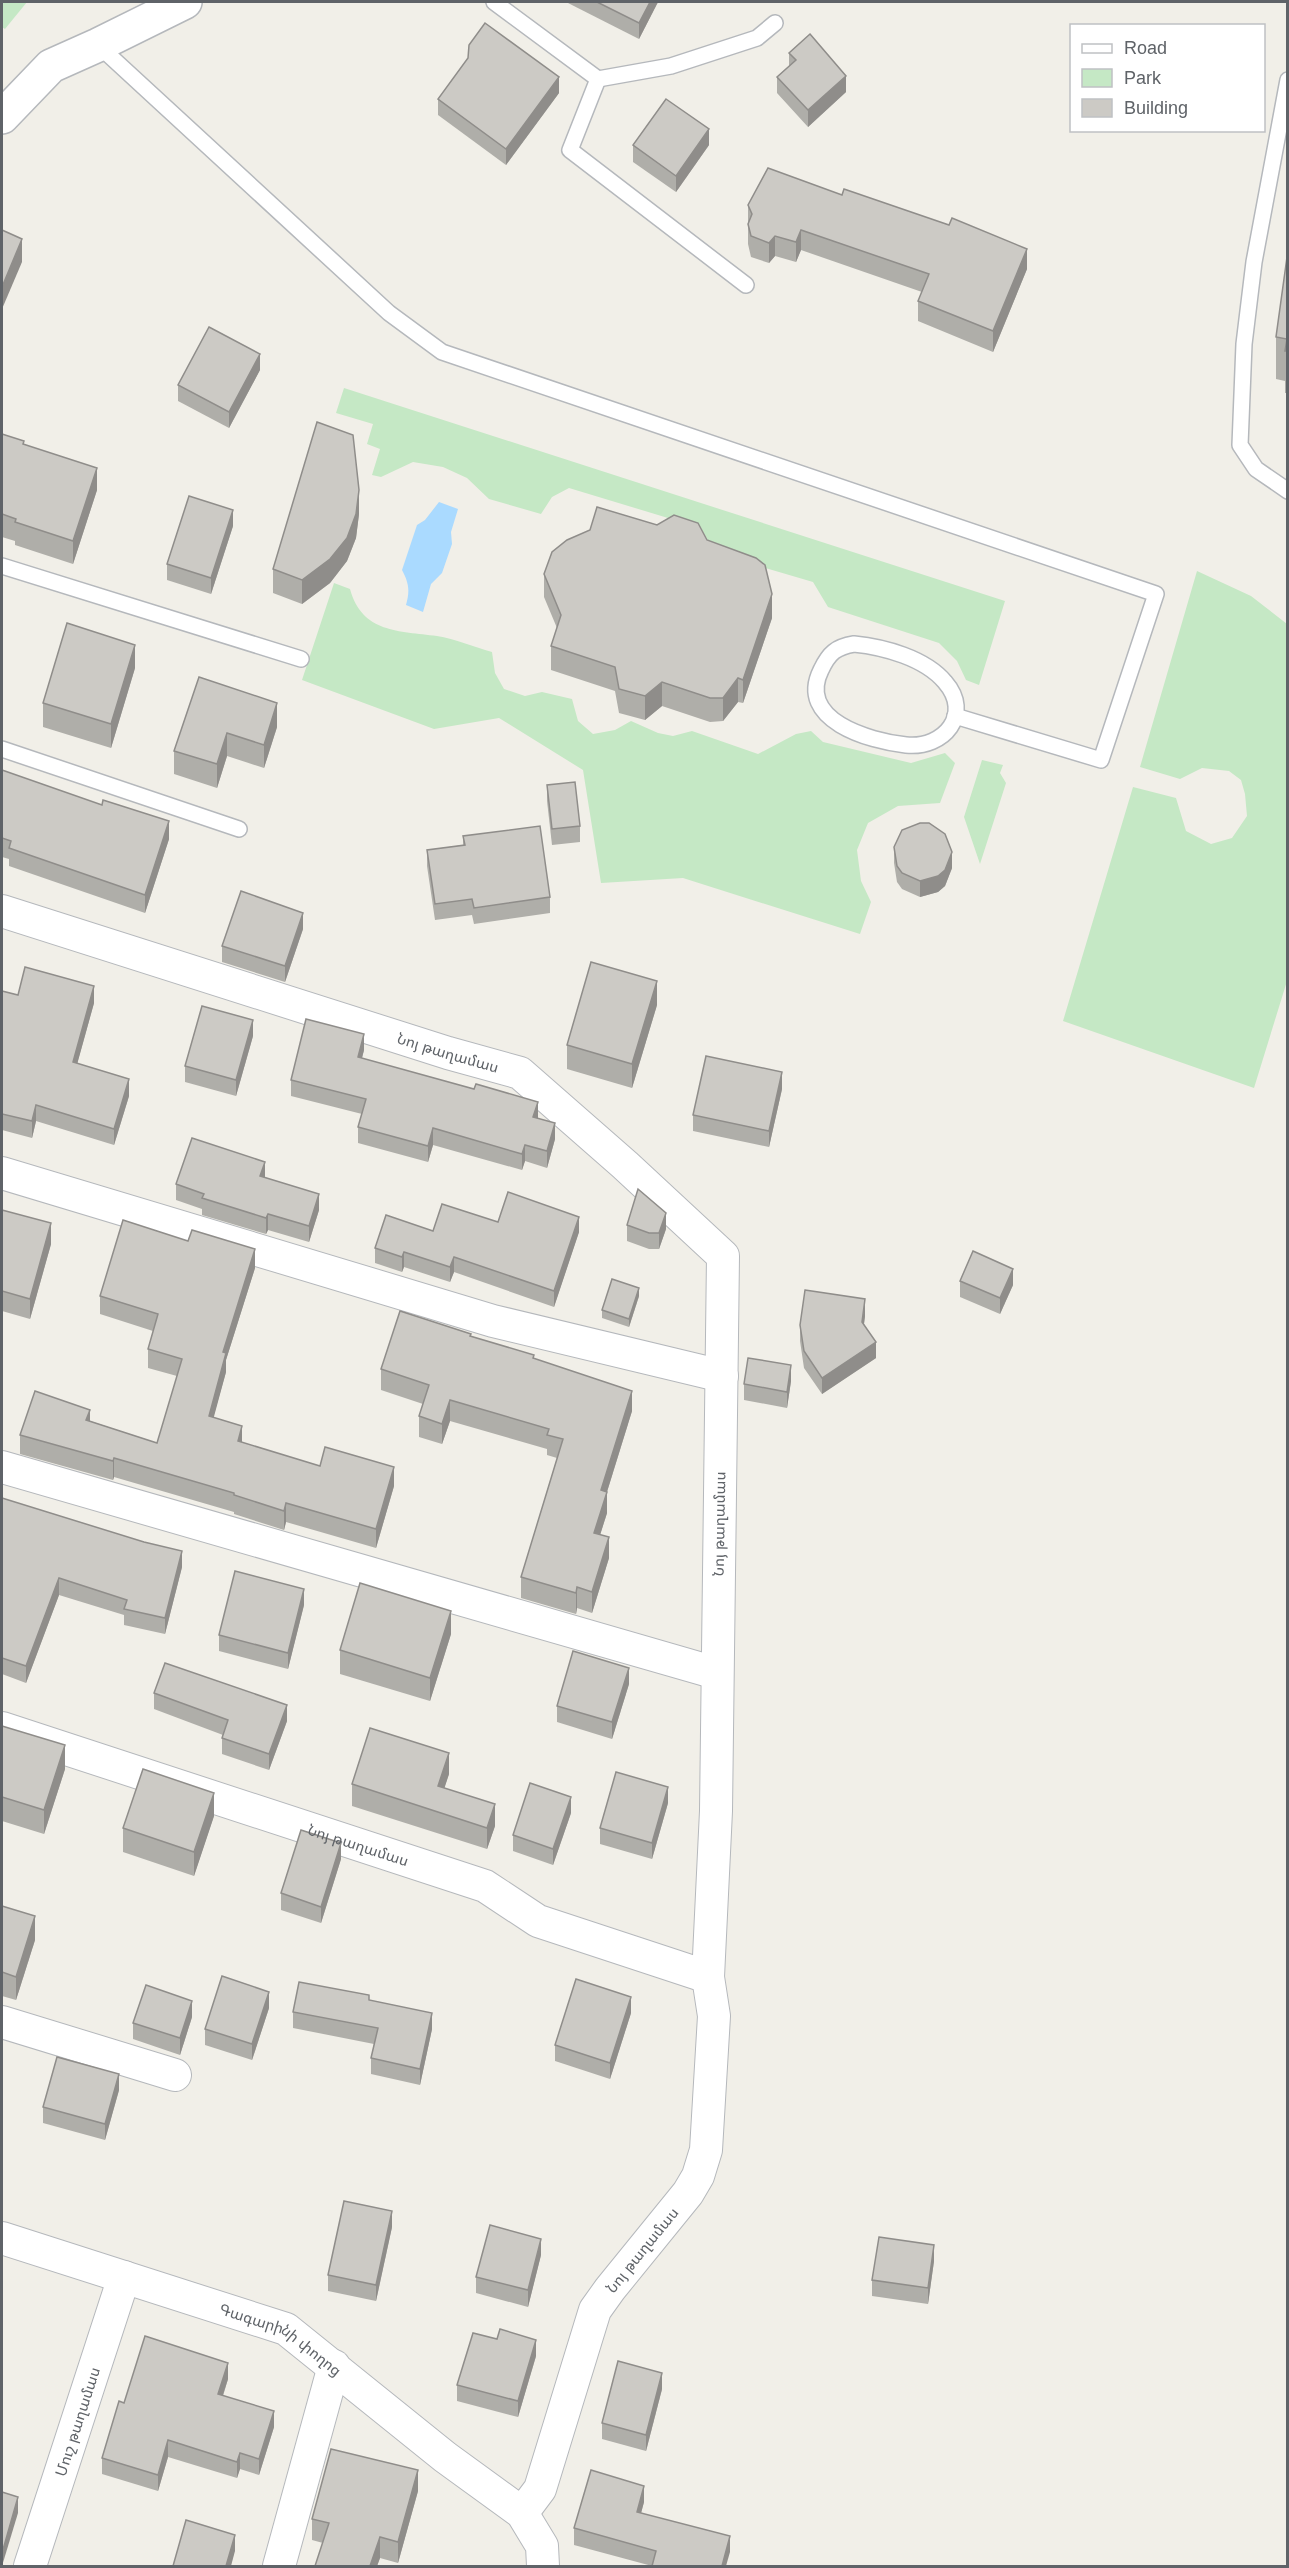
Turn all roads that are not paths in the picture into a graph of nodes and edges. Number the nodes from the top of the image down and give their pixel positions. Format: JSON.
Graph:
{"nodes":[{"id":1,"x":185,"y":2,"type":"edge"},
{"id":2,"x":494,"y":2,"type":"edge"},
{"id":3,"x":775,"y":23,"type":"dead end"},
{"id":4,"x":98,"y":45,"type":"junction"},
{"id":5,"x":598,"y":78,"type":"junction"},
{"id":6,"x":1287,"y":80,"type":"edge"},
{"id":7,"x":2,"y":117,"type":"edge"},
{"id":8,"x":746,"y":285,"type":"dead end"},
{"id":9,"x":1287,"y":491,"type":"edge"},
{"id":10,"x":2,"y":566,"type":"edge"},
{"id":11,"x":301,"y":659,"type":"dead end"},
{"id":12,"x":955,"y":716,"type":"junction"},
{"id":13,"x":2,"y":749,"type":"edge"},
{"id":14,"x":239,"y":829,"type":"dead end"},
{"id":15,"x":2,"y":911,"type":"edge"},
{"id":16,"x":2,"y":1173,"type":"edge"},
{"id":17,"x":722,"y":1376,"type":"junction"},
{"id":18,"x":2,"y":1467,"type":"edge"},
{"id":19,"x":716,"y":1673,"type":"junction"},
{"id":20,"x":2,"y":1728,"type":"edge"},
{"id":21,"x":708,"y":1977,"type":"junction"},
{"id":22,"x":2,"y":2022,"type":"edge"},
{"id":23,"x":176,"y":2074,"type":"dead end"},
{"id":24,"x":2,"y":2238,"type":"edge"},
{"id":25,"x":124,"y":2277,"type":"junction"},
{"id":26,"x":334,"y":2366,"type":"junction"},
{"id":27,"x":522,"y":2513,"type":"junction"},
{"id":28,"x":30,"y":2566,"type":"edge"},
{"id":29,"x":279,"y":2566,"type":"edge"},
{"id":30,"x":543,"y":2566,"type":"edge"}],
"edges":[{"from":1,"to":4,"type":"street"},
{"from":2,"to":5,"type":"lane"},
{"from":3,"to":5,"type":"lane"},
{"from":4,"to":7,"type":"street"},
{"from":4,"to":12,"type":"lane"},
{"from":5,"to":8,"type":"lane"},
{"from":6,"to":9,"type":"lane"},
{"from":10,"to":11,"type":"lane"},
{"from":12,"to":12,"type":"lane"},
{"from":13,"to":14,"type":"lane"},
{"from":15,"to":17,"type":"street","name":"Նոյ թաղամաս"},
{"from":16,"to":17,"type":"street"},
{"from":17,"to":19,"type":"street","name":"Նոյ թաղամաս"},
{"from":18,"to":19,"type":"street"},
{"from":19,"to":21,"type":"street","name":"Նոյ թաղամաս"},
{"from":20,"to":21,"type":"street","name":"Նոյ թաղամաս"},
{"from":21,"to":27,"type":"street","name":"Նոյ թաղամաս"},
{"from":22,"to":23,"type":"street"},
{"from":24,"to":25,"type":"street","name":"Գագարինի փողոց"},
{"from":25,"to":26,"type":"street","name":"Գագարինի փողոց"},
{"from":25,"to":28,"type":"street","name":"Մուշ թաղամաս"},
{"from":26,"to":27,"type":"street","name":"Գագարինի փողոց"},
{"from":26,"to":29,"type":"street"},
{"from":27,"to":30,"type":"street"}]}
